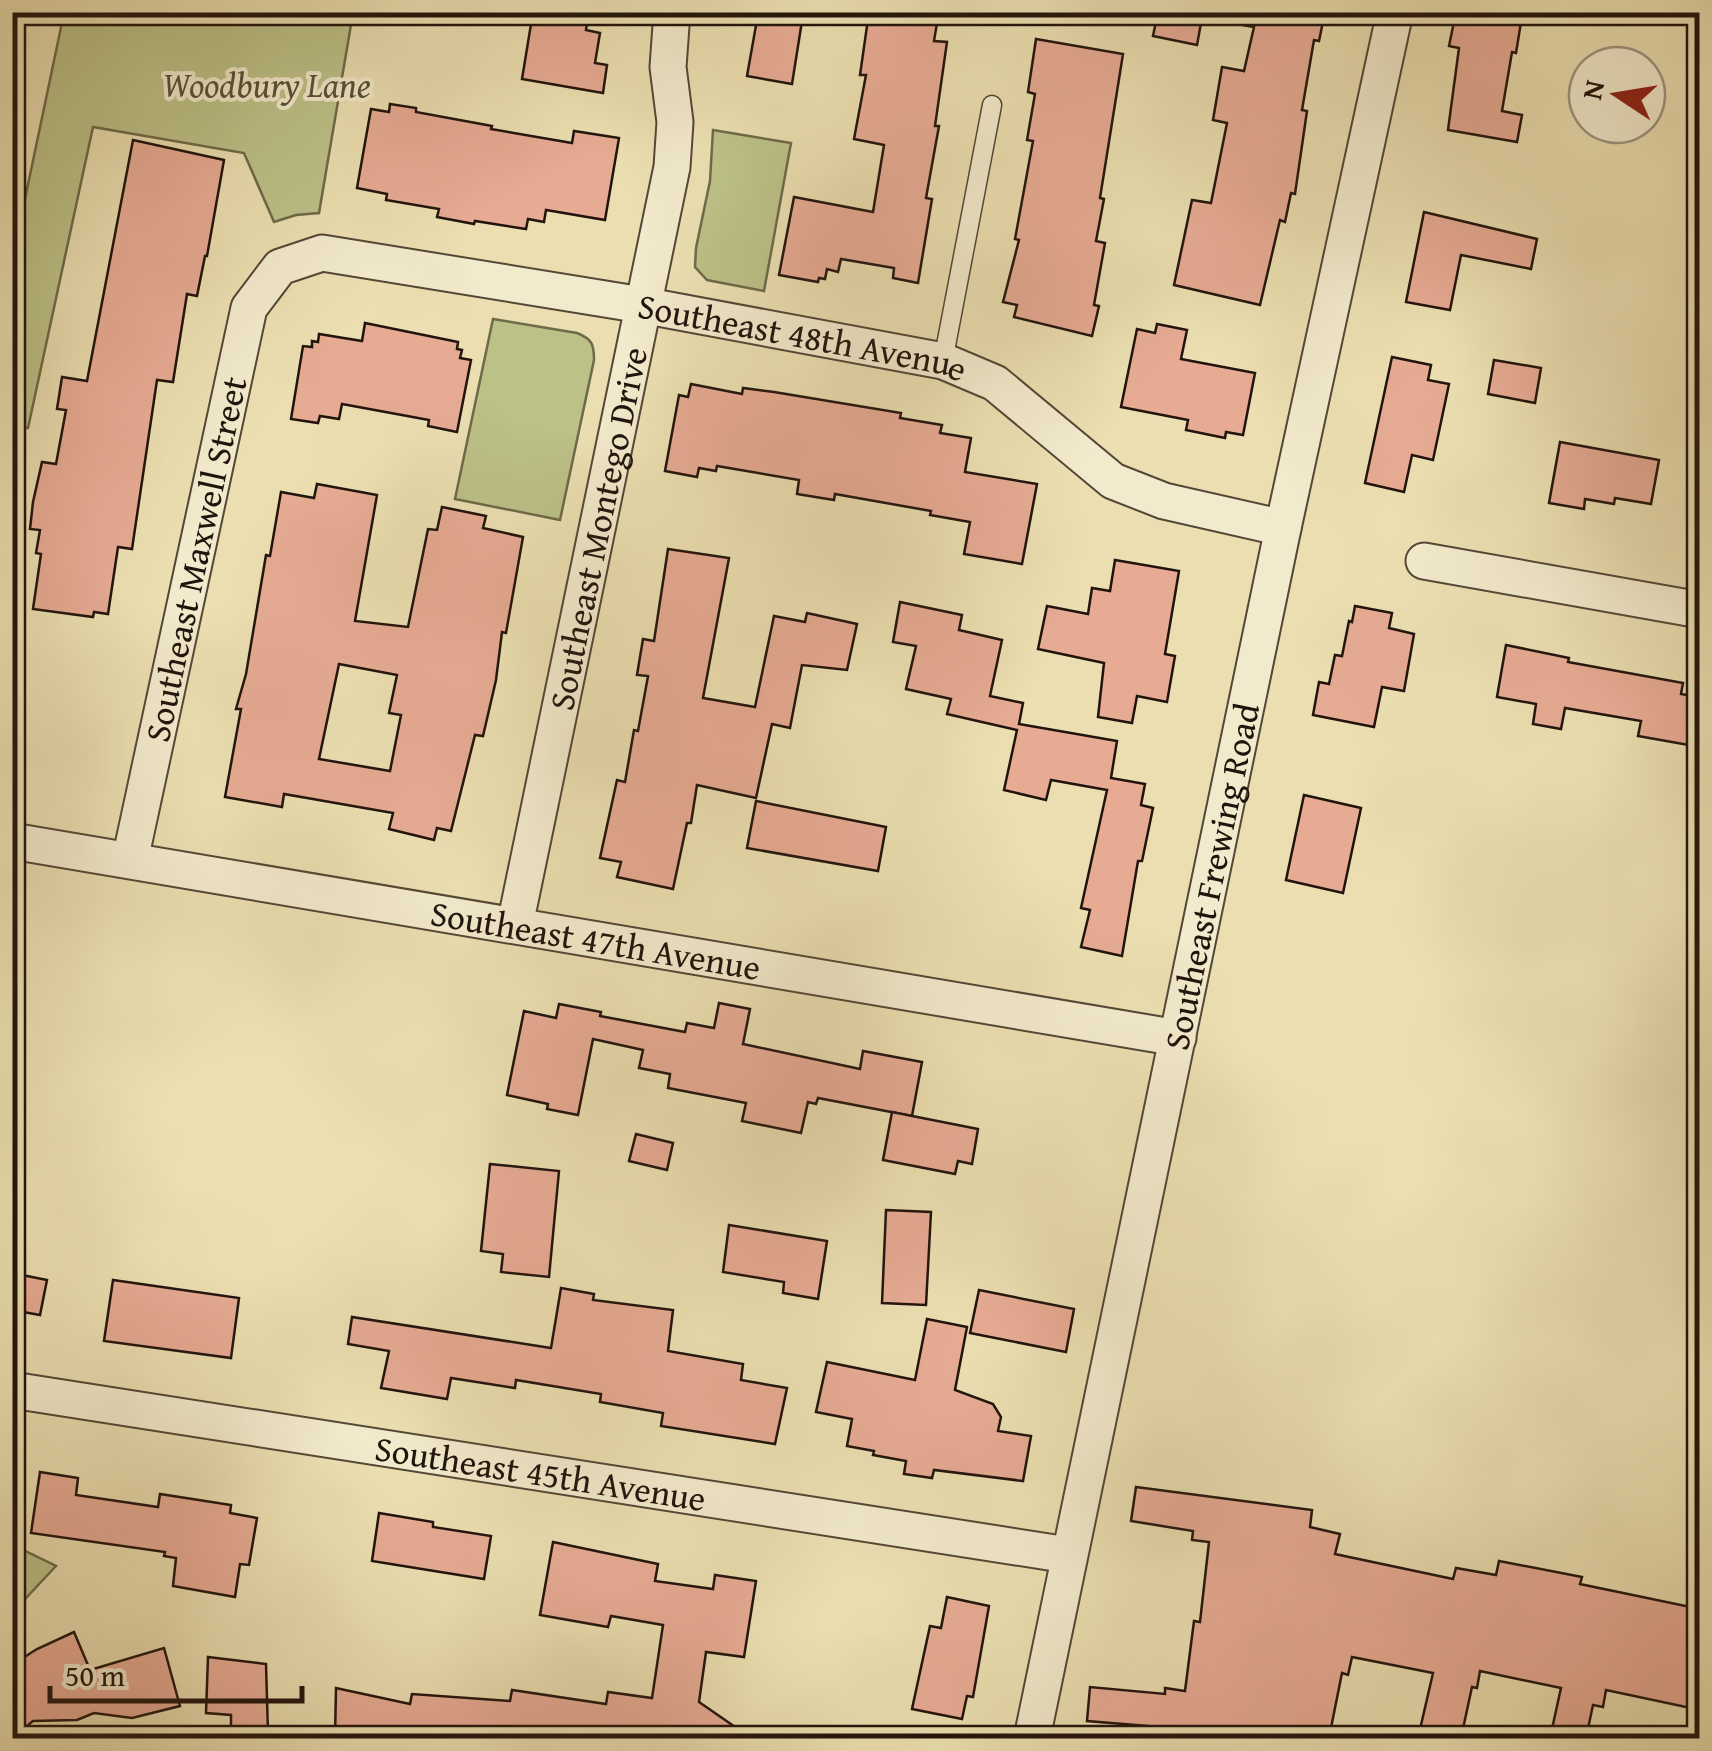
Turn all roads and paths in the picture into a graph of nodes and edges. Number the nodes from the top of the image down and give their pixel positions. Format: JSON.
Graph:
{"nodes":[{"id":1,"x":672,"y":12,"type":"edge"},
{"id":2,"x":1396,"y":12,"type":"edge"},
{"id":3,"x":992,"y":104,"type":"dead end"},
{"id":4,"x":280,"y":267,"type":"joint"},
{"id":5,"x":642,"y":305,"type":"junction"},
{"id":6,"x":943,"y":361,"type":"junction"},
{"id":7,"x":1283,"y":528,"type":"junction"},
{"id":8,"x":1424,"y":561,"type":"dead end"},
{"id":9,"x":1700,"y":610,"type":"edge"},
{"id":10,"x":12,"y":841,"type":"edge"},
{"id":11,"x":130,"y":860,"type":"junction"},
{"id":12,"x":515,"y":925,"type":"junction"},
{"id":13,"x":1178,"y":1038,"type":"junction"},
{"id":14,"x":12,"y":1390,"type":"edge"},
{"id":15,"x":1068,"y":1556,"type":"junction"},
{"id":16,"x":1032,"y":1738,"type":"edge"}],
"edges":[{"from":1,"to":5,"type":"street","name":"Southeast Montego Drive"},
{"from":2,"to":7,"type":"street","name":"Southeast Frewing Road"},
{"from":3,"to":6,"type":"lane"},
{"from":4,"to":5,"type":"street","name":"Southeast 48th Avenue"},
{"from":4,"to":11,"type":"street","name":"Southeast Maxwell Street"},
{"from":5,"to":6,"type":"street","name":"Southeast 48th Avenue"},
{"from":5,"to":12,"type":"street","name":"Southeast Montego Drive"},
{"from":6,"to":7,"type":"street","name":"Southeast 48th Avenue"},
{"from":7,"to":13,"type":"street","name":"Southeast Frewing Road"},
{"from":8,"to":9,"type":"street"},
{"from":10,"to":11,"type":"street","name":"Southeast 47th Avenue"},
{"from":11,"to":12,"type":"street","name":"Southeast 47th Avenue"},
{"from":12,"to":13,"type":"street","name":"Southeast 47th Avenue"},
{"from":13,"to":15,"type":"street","name":"Southeast Frewing Road"},
{"from":14,"to":15,"type":"street","name":"Southeast 45th Avenue"},
{"from":15,"to":16,"type":"street","name":"Southeast Frewing Road"}]}
